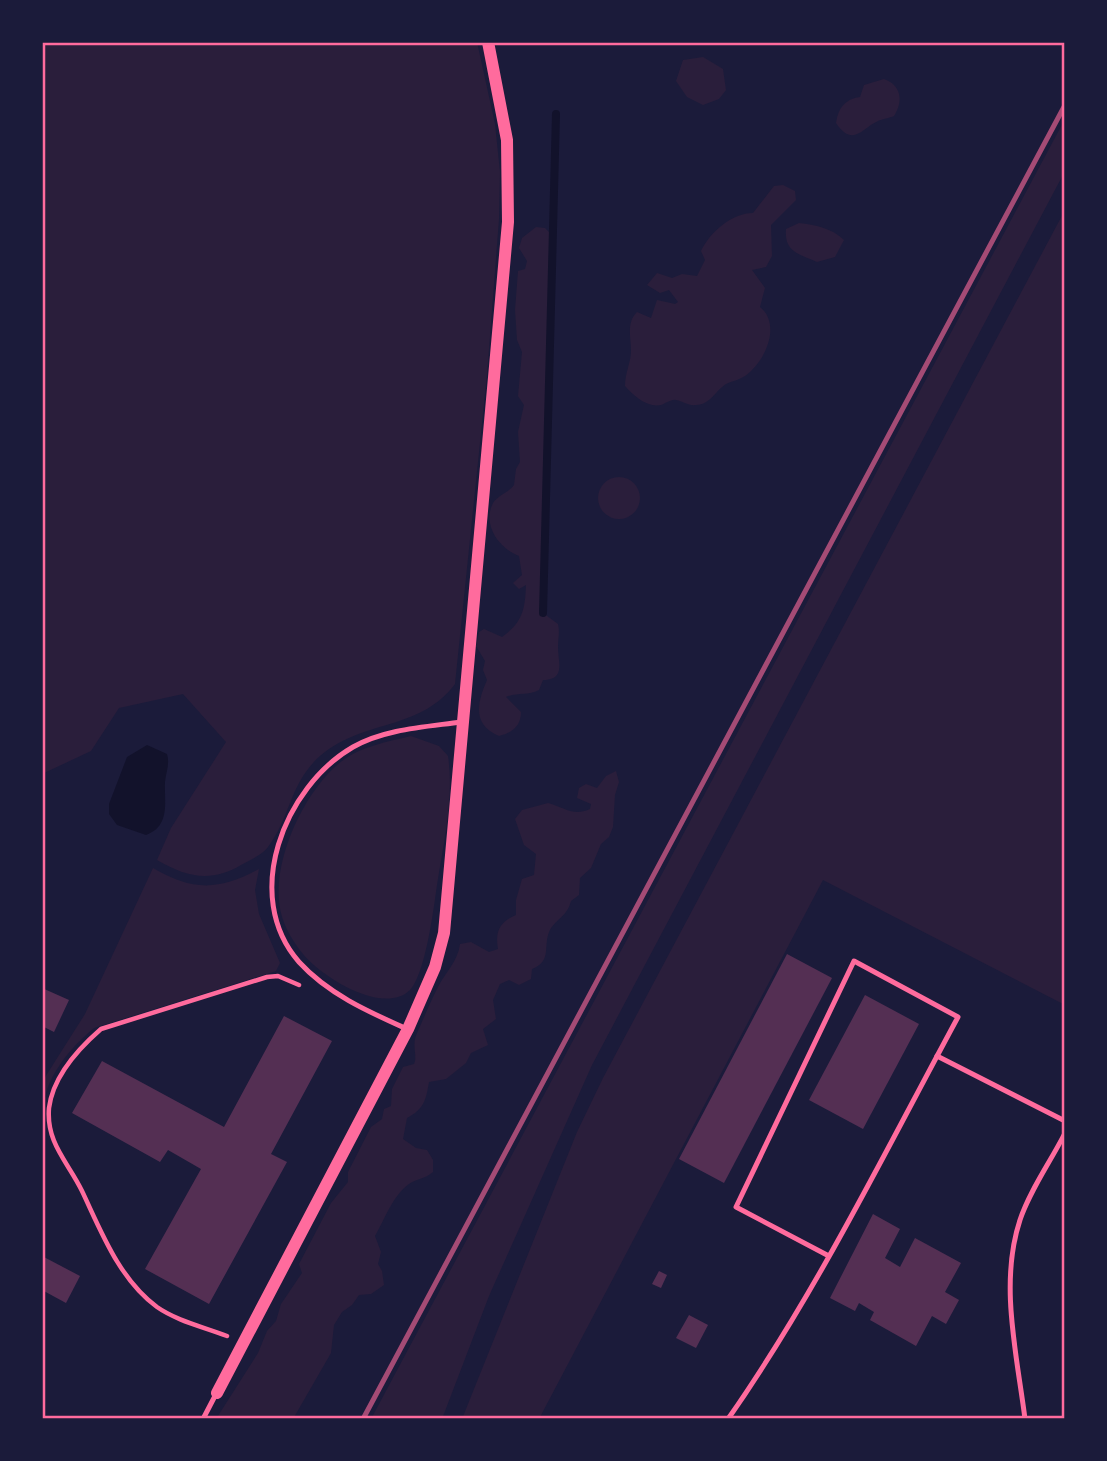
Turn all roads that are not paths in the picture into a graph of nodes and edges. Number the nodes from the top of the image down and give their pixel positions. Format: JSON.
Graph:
{"nodes":[{"id":1,"x":488,"y":42,"type":"edge"},
{"id":2,"x":464,"y":722,"type":"junction"},
{"id":3,"x":408,"y":1029,"type":"junction"},
{"id":4,"x":937,"y":1056,"type":"junction"},
{"id":5,"x":1065,"y":1121,"type":"edge"},
{"id":6,"x":1065,"y":1133,"type":"edge"},
{"id":7,"x":827,"y":1255,"type":"junction"},
{"id":8,"x":217,"y":1393,"type":"joint"},
{"id":9,"x":204,"y":1419,"type":"edge"},
{"id":10,"x":728,"y":1419,"type":"edge"},
{"id":11,"x":1025,"y":1419,"type":"edge"}],
"edges":[{"from":1,"to":2,"type":"street"},
{"from":2,"to":3,"type":"street"},
{"from":2,"to":3,"type":"lane"},
{"from":3,"to":8,"type":"street"},
{"from":4,"to":5,"type":"lane"},
{"from":4,"to":7,"type":"lane"},
{"from":4,"to":7,"type":"lane"},
{"from":6,"to":11,"type":"lane"},
{"from":7,"to":10,"type":"lane"},
{"from":8,"to":9,"type":"lane"}]}
